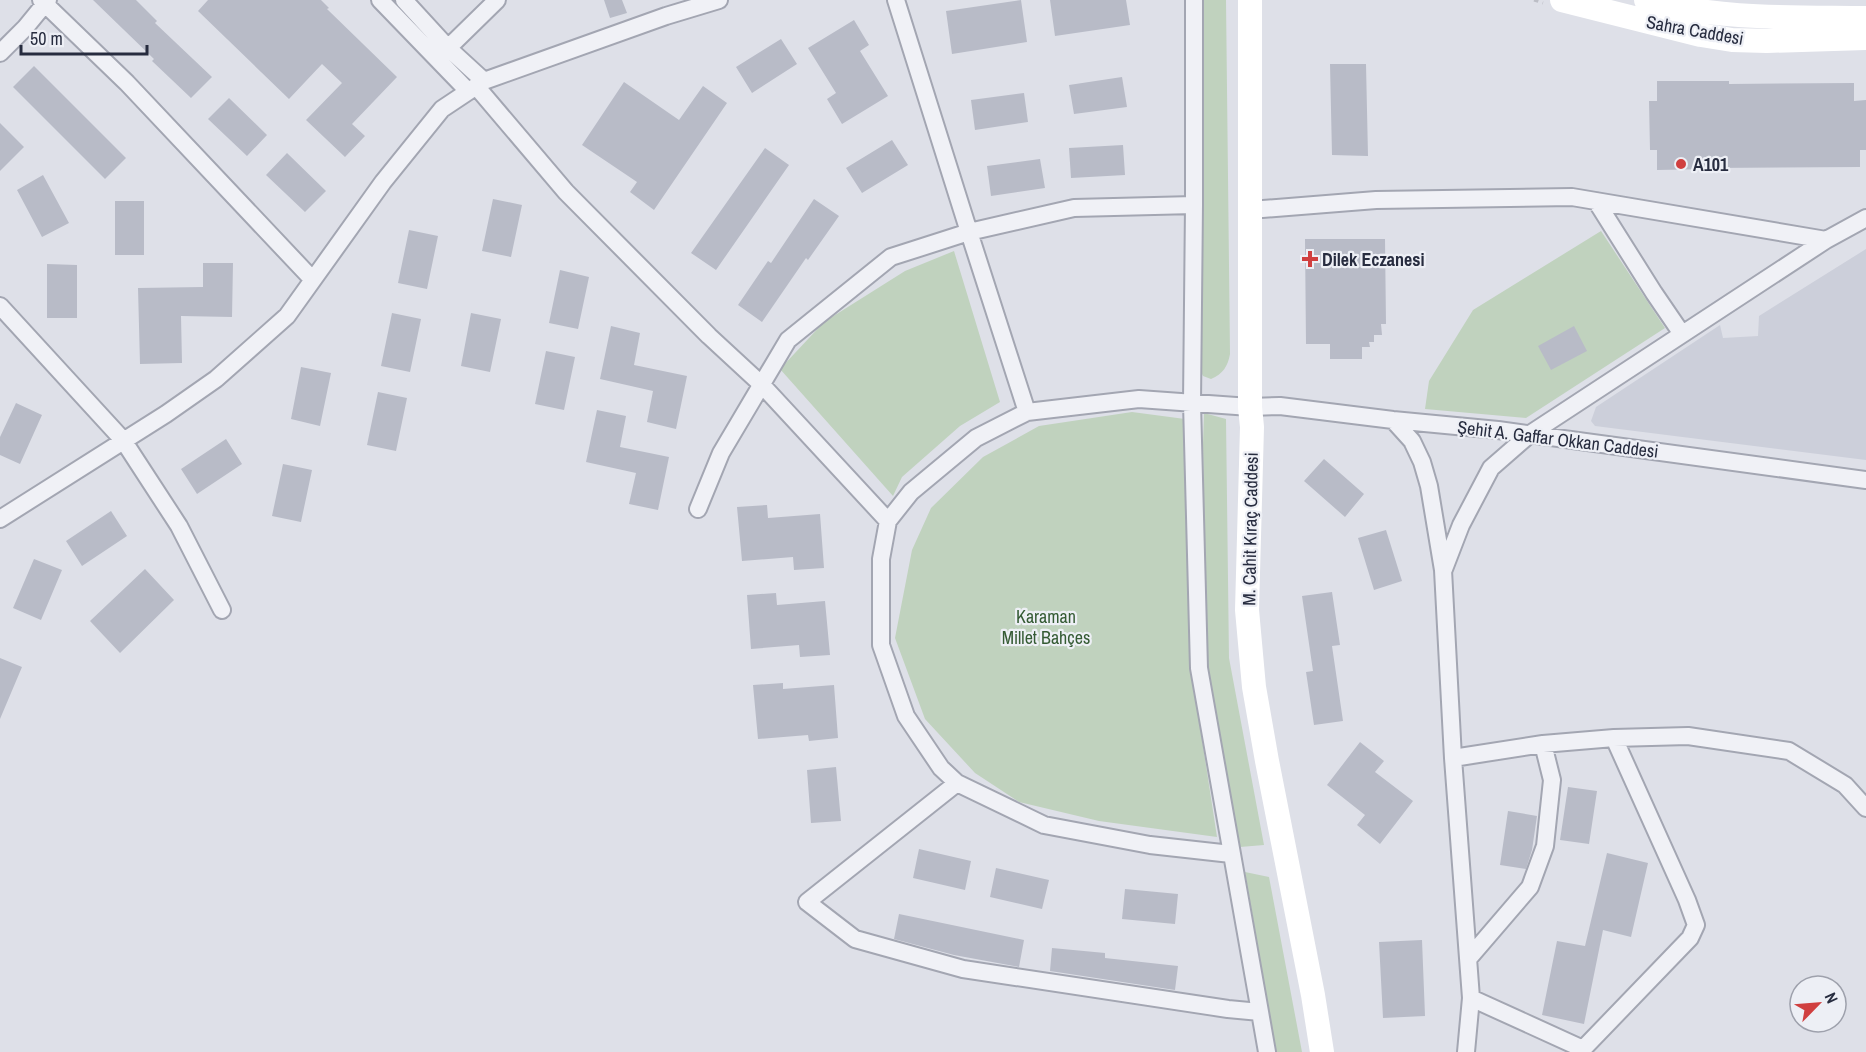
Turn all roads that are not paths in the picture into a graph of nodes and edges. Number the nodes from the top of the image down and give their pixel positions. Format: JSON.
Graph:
{"nodes":[{"id":1,"x":380,"y":0,"type":"edge"},
{"id":2,"x":404,"y":0,"type":"edge"},
{"id":3,"x":497,"y":0,"type":"edge"},
{"id":4,"x":685,"y":0,"type":"edge"},
{"id":5,"x":719,"y":0,"type":"edge"},
{"id":6,"x":896,"y":0,"type":"edge"},
{"id":7,"x":1194,"y":0,"type":"edge"},
{"id":8,"x":1251,"y":0,"type":"edge"},
{"id":9,"x":1562,"y":0,"type":"edge"},
{"id":10,"x":1646,"y":0,"type":"edge"},
{"id":11,"x":44,"y":1,"type":"edge"},
{"id":12,"x":666,"y":16,"type":"junction"},
{"id":13,"x":1866,"y":18,"type":"edge"},
{"id":14,"x":1866,"y":38,"type":"edge"},
{"id":15,"x":448,"y":48,"type":"junction"},
{"id":16,"x":0,"y":53,"type":"edge"},
{"id":17,"x":476,"y":86,"type":"junction"},
{"id":18,"x":1596,"y":201,"type":"junction"},
{"id":19,"x":1194,"y":205,"type":"junction"},
{"id":20,"x":1250,"y":210,"type":"junction"},
{"id":21,"x":1866,"y":218,"type":"edge"},
{"id":22,"x":969,"y":232,"type":"junction"},
{"id":23,"x":1826,"y":240,"type":"junction"},
{"id":24,"x":313,"y":280,"type":"junction"},
{"id":25,"x":0,"y":306,"type":"edge"},
{"id":26,"x":1682,"y":334,"type":"junction"},
{"id":27,"x":762,"y":385,"type":"junction"},
{"id":28,"x":1192,"y":403,"type":"junction"},
{"id":29,"x":1250,"y":407,"type":"junction"},
{"id":30,"x":1028,"y":412,"type":"junction"},
{"id":31,"x":1393,"y":420,"type":"junction"},
{"id":32,"x":1530,"y":434,"type":"junction"},
{"id":33,"x":123,"y":440,"type":"junction"},
{"id":34,"x":1866,"y":480,"type":"edge"},
{"id":35,"x":698,"y":509,"type":"dead end"},
{"id":36,"x":0,"y":519,"type":"edge"},
{"id":37,"x":888,"y":520,"type":"junction"},
{"id":38,"x":1443,"y":570,"type":"junction"},
{"id":39,"x":222,"y":610,"type":"dead end"},
{"id":40,"x":1614,"y":738,"type":"junction"},
{"id":41,"x":1543,"y":744,"type":"junction"},
{"id":42,"x":1453,"y":758,"type":"junction"},
{"id":43,"x":957,"y":783,"type":"junction"},
{"id":44,"x":1866,"y":808,"type":"edge"},
{"id":45,"x":1232,"y":855,"type":"junction"},
{"id":46,"x":1469,"y":958,"type":"junction"},
{"id":47,"x":1471,"y":998,"type":"junction"},
{"id":48,"x":1260,"y":1012,"type":"junction"},
{"id":49,"x":1267,"y":1052,"type":"edge"},
{"id":50,"x":1322,"y":1052,"type":"edge"},
{"id":51,"x":1466,"y":1052,"type":"edge"}],
"edges":[{"from":1,"to":17,"type":"street"},
{"from":2,"to":15,"type":"street"},
{"from":3,"to":15,"type":"street"},
{"from":4,"to":12,"type":"street"},
{"from":5,"to":12,"type":"street"},
{"from":6,"to":22,"type":"street"},
{"from":7,"to":19,"type":"street"},
{"from":8,"to":20,"type":"street","name":"M. Cahit Kıraç Caddesi"},
{"from":9,"to":14,"type":"street","name":"Sahra Caddesi"},
{"from":10,"to":13,"type":"street","name":"Sahra Caddesi"},
{"from":11,"to":16,"type":"street"},
{"from":11,"to":24,"type":"street"},
{"from":12,"to":17,"type":"street"},
{"from":15,"to":17,"type":"street"},
{"from":17,"to":24,"type":"street"},
{"from":17,"to":27,"type":"street"},
{"from":18,"to":20,"type":"street"},
{"from":18,"to":23,"type":"street"},
{"from":18,"to":26,"type":"street"},
{"from":19,"to":22,"type":"street"},
{"from":19,"to":28,"type":"street"},
{"from":20,"to":29,"type":"street","name":"M. Cahit Kıraç Caddesi"},
{"from":21,"to":23,"type":"street"},
{"from":22,"to":27,"type":"street"},
{"from":22,"to":30,"type":"street"},
{"from":23,"to":26,"type":"street"},
{"from":24,"to":33,"type":"street"},
{"from":25,"to":33,"type":"street"},
{"from":26,"to":32,"type":"street"},
{"from":27,"to":35,"type":"street"},
{"from":27,"to":37,"type":"street"},
{"from":28,"to":29,"type":"street","name":"Şehit A. Gaffar Okkan Caddesi"},
{"from":28,"to":30,"type":"street","name":"Şehit A. Gaffar Okkan Caddesi"},
{"from":28,"to":45,"type":"street"},
{"from":29,"to":31,"type":"street","name":"Şehit A. Gaffar Okkan Caddesi"},
{"from":29,"to":50,"type":"street","name":"M. Cahit Kıraç Caddesi"},
{"from":30,"to":37,"type":"street","name":"Şehit A. Gaffar Okkan Caddesi"},
{"from":31,"to":32,"type":"street","name":"Şehit A. Gaffar Okkan Caddesi"},
{"from":31,"to":38,"type":"street"},
{"from":32,"to":34,"type":"street","name":"Şehit A. Gaffar Okkan Caddesi"},
{"from":32,"to":38,"type":"street"},
{"from":33,"to":36,"type":"street"},
{"from":33,"to":39,"type":"street"},
{"from":37,"to":43,"type":"street"},
{"from":38,"to":42,"type":"street"},
{"from":40,"to":41,"type":"street"},
{"from":40,"to":44,"type":"street"},
{"from":40,"to":47,"type":"street"},
{"from":41,"to":42,"type":"street"},
{"from":41,"to":46,"type":"street"},
{"from":42,"to":46,"type":"street"},
{"from":43,"to":45,"type":"street"},
{"from":43,"to":48,"type":"street"},
{"from":45,"to":48,"type":"street"},
{"from":46,"to":47,"type":"street"},
{"from":47,"to":51,"type":"street"},
{"from":48,"to":49,"type":"street"}]}
